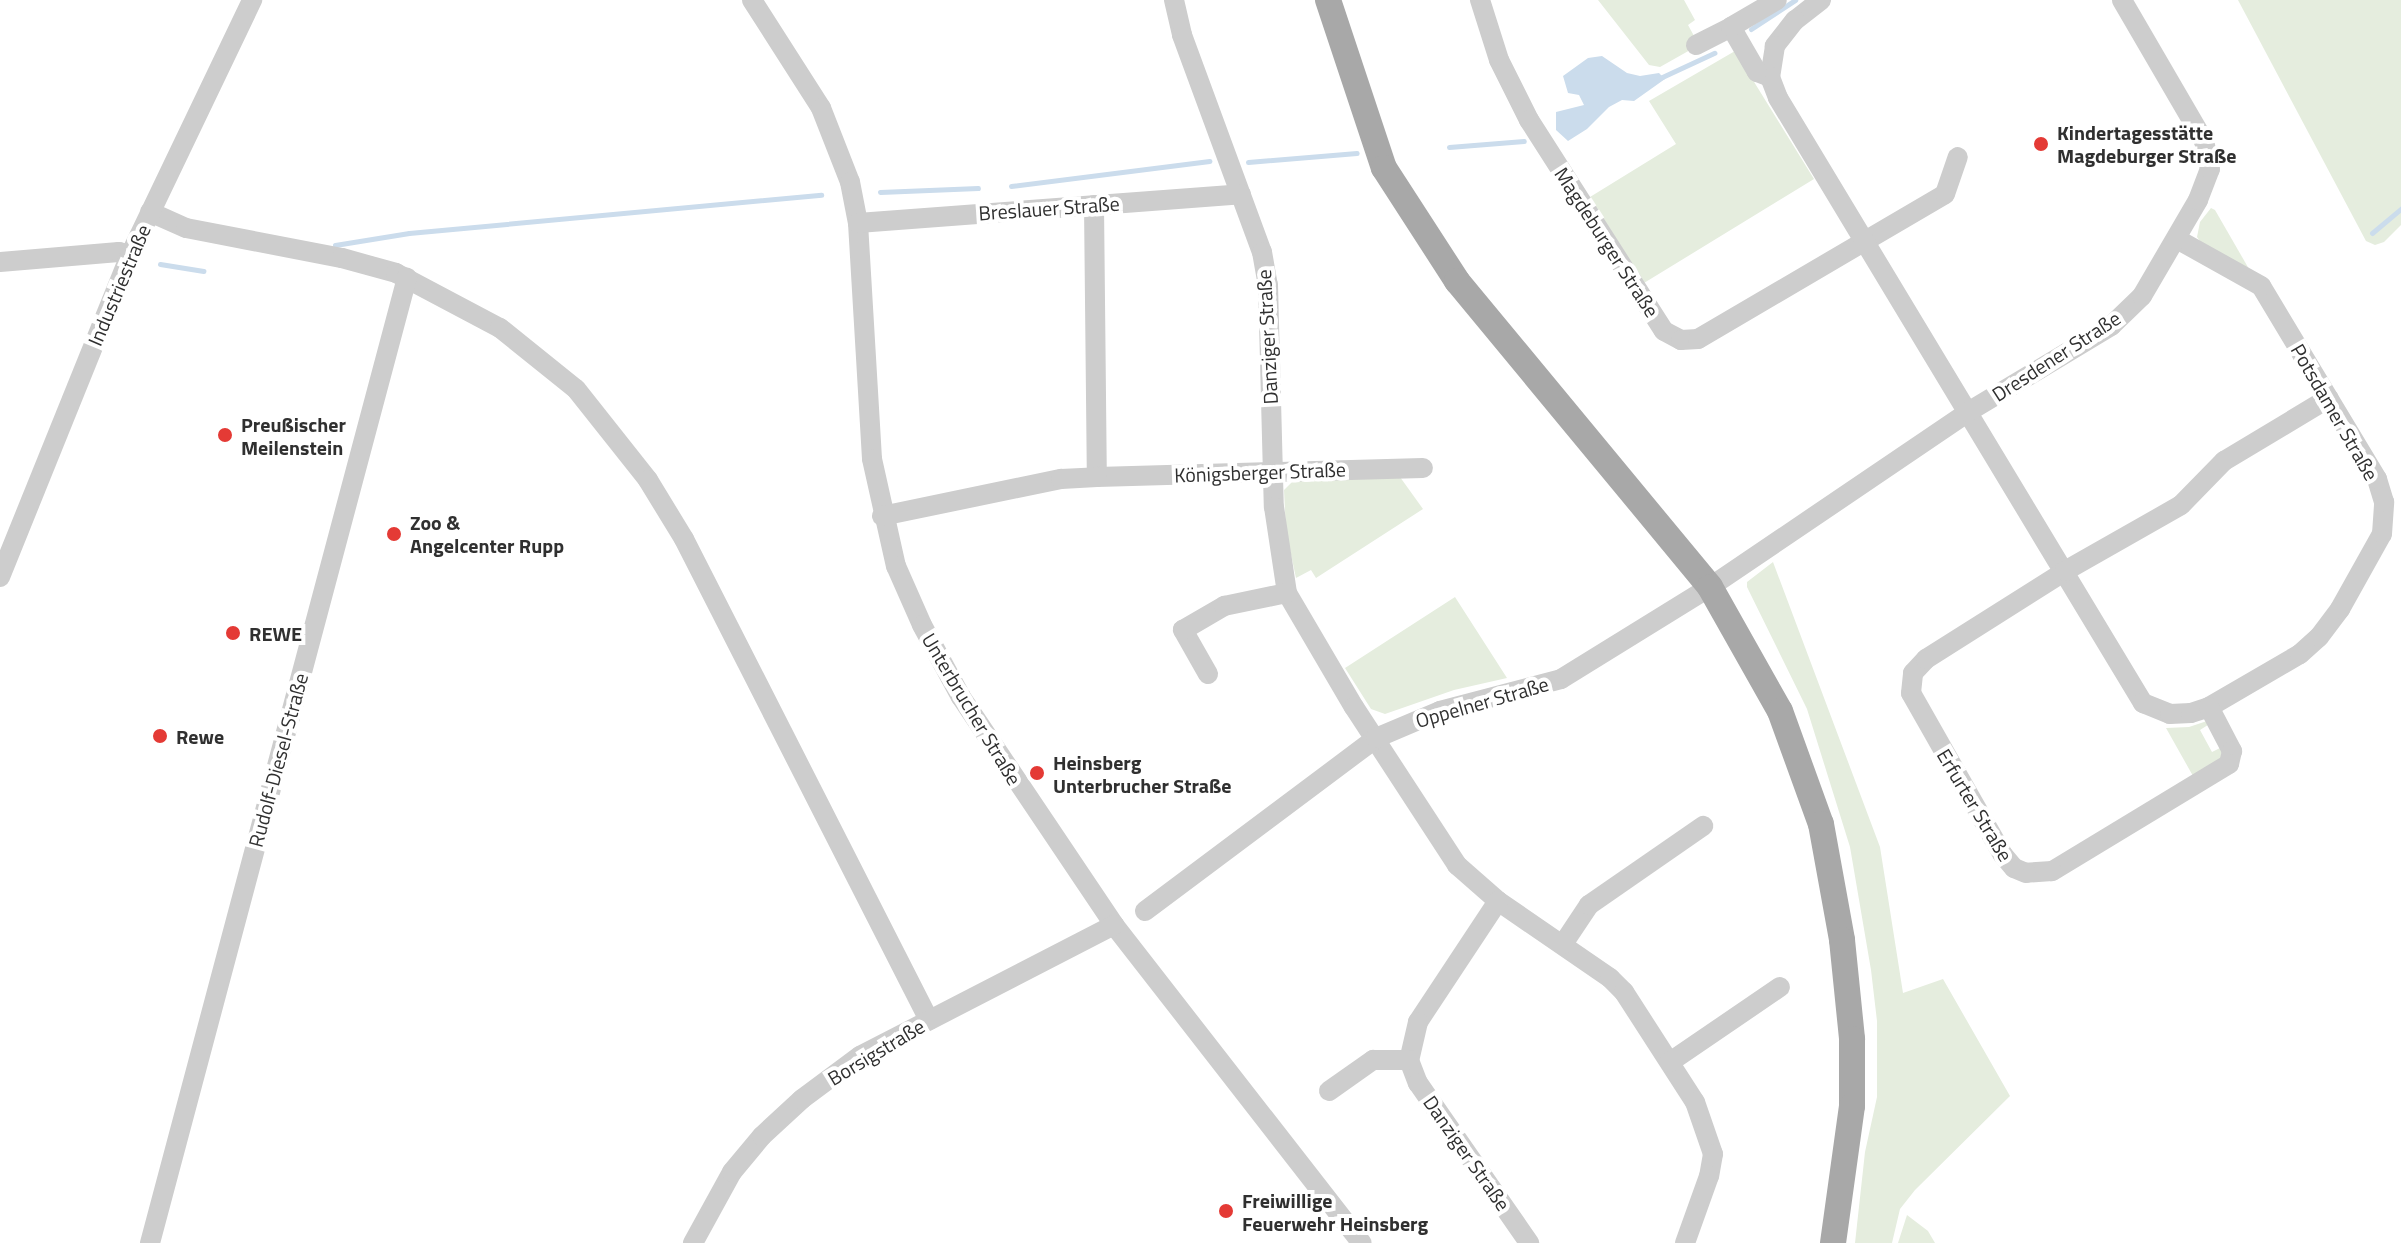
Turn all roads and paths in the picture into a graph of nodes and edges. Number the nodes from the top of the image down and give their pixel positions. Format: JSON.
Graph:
{"nodes":[{"id":1,"x":252,"y":0,"type":"edge"},
{"id":2,"x":752,"y":0,"type":"edge"},
{"id":3,"x":1174,"y":0,"type":"edge"},
{"id":4,"x":1328,"y":0,"type":"edge"},
{"id":5,"x":1480,"y":0,"type":"edge"},
{"id":6,"x":1777,"y":0,"type":"edge"},
{"id":7,"x":1821,"y":0,"type":"edge"},
{"id":8,"x":2122,"y":0,"type":"edge"},
{"id":9,"x":1731,"y":27,"type":"junction"},
{"id":10,"x":1696,"y":45,"type":"dead end"},
{"id":11,"x":1770,"y":77,"type":"junction"},
{"id":12,"x":1958,"y":157,"type":"dead end"},
{"id":13,"x":1241,"y":194,"type":"junction"},
{"id":14,"x":1094,"y":205,"type":"junction"},
{"id":15,"x":150,"y":212,"type":"junction"},
{"id":16,"x":858,"y":223,"type":"junction"},
{"id":17,"x":2177,"y":239,"type":"junction"},
{"id":18,"x":1863,"y":241,"type":"junction"},
{"id":19,"x":130,"y":255,"type":"junction"},
{"id":20,"x":0,"y":262,"type":"edge"},
{"id":21,"x":407,"y":278,"type":"junction"},
{"id":22,"x":2329,"y":398,"type":"junction"},
{"id":23,"x":1968,"y":412,"type":"junction"},
{"id":24,"x":1423,"y":468,"type":"dead end"},
{"id":25,"x":1273,"y":472,"type":"junction"},
{"id":26,"x":1097,"y":477,"type":"junction"},
{"id":27,"x":882,"y":516,"type":"junction"},
{"id":28,"x":2065,"y":571,"type":"junction"},
{"id":29,"x":0,"y":577,"type":"edge"},
{"id":30,"x":1710,"y":587,"type":"junction"},
{"id":31,"x":1287,"y":593,"type":"junction"},
{"id":32,"x":1208,"y":674,"type":"dead end"},
{"id":33,"x":2209,"y":707,"type":"junction"},
{"id":34,"x":1376,"y":738,"type":"junction"},
{"id":35,"x":1703,"y":826,"type":"dead end"},
{"id":36,"x":1498,"y":901,"type":"junction"},
{"id":37,"x":1145,"y":911,"type":"dead end"},
{"id":38,"x":1114,"y":925,"type":"junction"},
{"id":39,"x":1563,"y":944,"type":"junction"},
{"id":40,"x":1780,"y":987,"type":"dead end"},
{"id":41,"x":929,"y":1020,"type":"junction"},
{"id":42,"x":1409,"y":1060,"type":"junction"},
{"id":43,"x":1670,"y":1062,"type":"junction"},
{"id":44,"x":1329,"y":1091,"type":"dead end"},
{"id":45,"x":150,"y":1243,"type":"edge"},
{"id":46,"x":693,"y":1243,"type":"edge"},
{"id":47,"x":1362,"y":1243,"type":"edge"},
{"id":48,"x":1529,"y":1243,"type":"edge"},
{"id":49,"x":1685,"y":1243,"type":"edge"},
{"id":50,"x":1833,"y":1243,"type":"edge"}],
"edges":[{"from":1,"to":15,"type":"street","name":"Industriestraße"},
{"from":2,"to":16,"type":"street","name":"Unterbrucher Straße"},
{"from":3,"to":13,"type":"street","name":"Danziger Straße"},
{"from":4,"to":30,"type":"main road"},
{"from":5,"to":18,"type":"street","name":"Magdeburger Straße"},
{"from":6,"to":9,"type":"street"},
{"from":7,"to":11,"type":"street"},
{"from":8,"to":17,"type":"street","name":"Dresdener Straße"},
{"from":9,"to":10,"type":"street"},
{"from":9,"to":11,"type":"street"},
{"from":11,"to":18,"type":"street"},
{"from":12,"to":18,"type":"street","name":"Magdeburger Straße"},
{"from":13,"to":14,"type":"street","name":"Breslauer Straße"},
{"from":13,"to":25,"type":"street","name":"Danziger Straße"},
{"from":14,"to":16,"type":"street","name":"Breslauer Straße"},
{"from":14,"to":26,"type":"street"},
{"from":15,"to":19,"type":"street","name":"Industriestraße"},
{"from":15,"to":21,"type":"street"},
{"from":16,"to":27,"type":"street","name":"Unterbrucher Straße"},
{"from":17,"to":22,"type":"street","name":"Potsdamer Straße"},
{"from":17,"to":23,"type":"street","name":"Dresdener Straße"},
{"from":18,"to":23,"type":"street"},
{"from":19,"to":20,"type":"street"},
{"from":19,"to":29,"type":"street","name":"Industriestraße"},
{"from":21,"to":41,"type":"street"},
{"from":21,"to":45,"type":"street","name":"Rudolf-Diesel-Straße"},
{"from":22,"to":28,"type":"street"},
{"from":22,"to":33,"type":"street","name":"Potsdamer Straße"},
{"from":23,"to":28,"type":"street","name":"Potsdamer Straße"},
{"from":23,"to":30,"type":"street","name":"Dresdener Straße"},
{"from":24,"to":25,"type":"street","name":"Königsberger Straße"},
{"from":25,"to":26,"type":"street","name":"Königsberger Straße"},
{"from":25,"to":31,"type":"street","name":"Danziger Straße"},
{"from":26,"to":27,"type":"street","name":"Königsberger Straße"},
{"from":27,"to":38,"type":"street","name":"Unterbrucher Straße"},
{"from":28,"to":33,"type":"street","name":"Potsdamer Straße"},
{"from":28,"to":33,"type":"street","name":"Erfurter Straße"},
{"from":30,"to":34,"type":"street","name":"Oppelner Straße"},
{"from":30,"to":50,"type":"main road"},
{"from":31,"to":32,"type":"street"},
{"from":31,"to":34,"type":"street","name":"Danziger Straße"},
{"from":34,"to":36,"type":"street","name":"Danziger Straße"},
{"from":34,"to":37,"type":"street","name":"Oppelner Straße"},
{"from":35,"to":39,"type":"street"},
{"from":36,"to":39,"type":"street","name":"Danziger Straße"},
{"from":36,"to":42,"type":"street"},
{"from":38,"to":41,"type":"street","name":"Borsigstraße"},
{"from":38,"to":47,"type":"street","name":"Unterbrucher Straße"},
{"from":39,"to":43,"type":"street","name":"Danziger Straße"},
{"from":40,"to":43,"type":"street"},
{"from":41,"to":46,"type":"street","name":"Borsigstraße"},
{"from":42,"to":44,"type":"street"},
{"from":42,"to":48,"type":"street","name":"Danziger Straße"},
{"from":43,"to":49,"type":"street","name":"Danziger Straße"}]}
